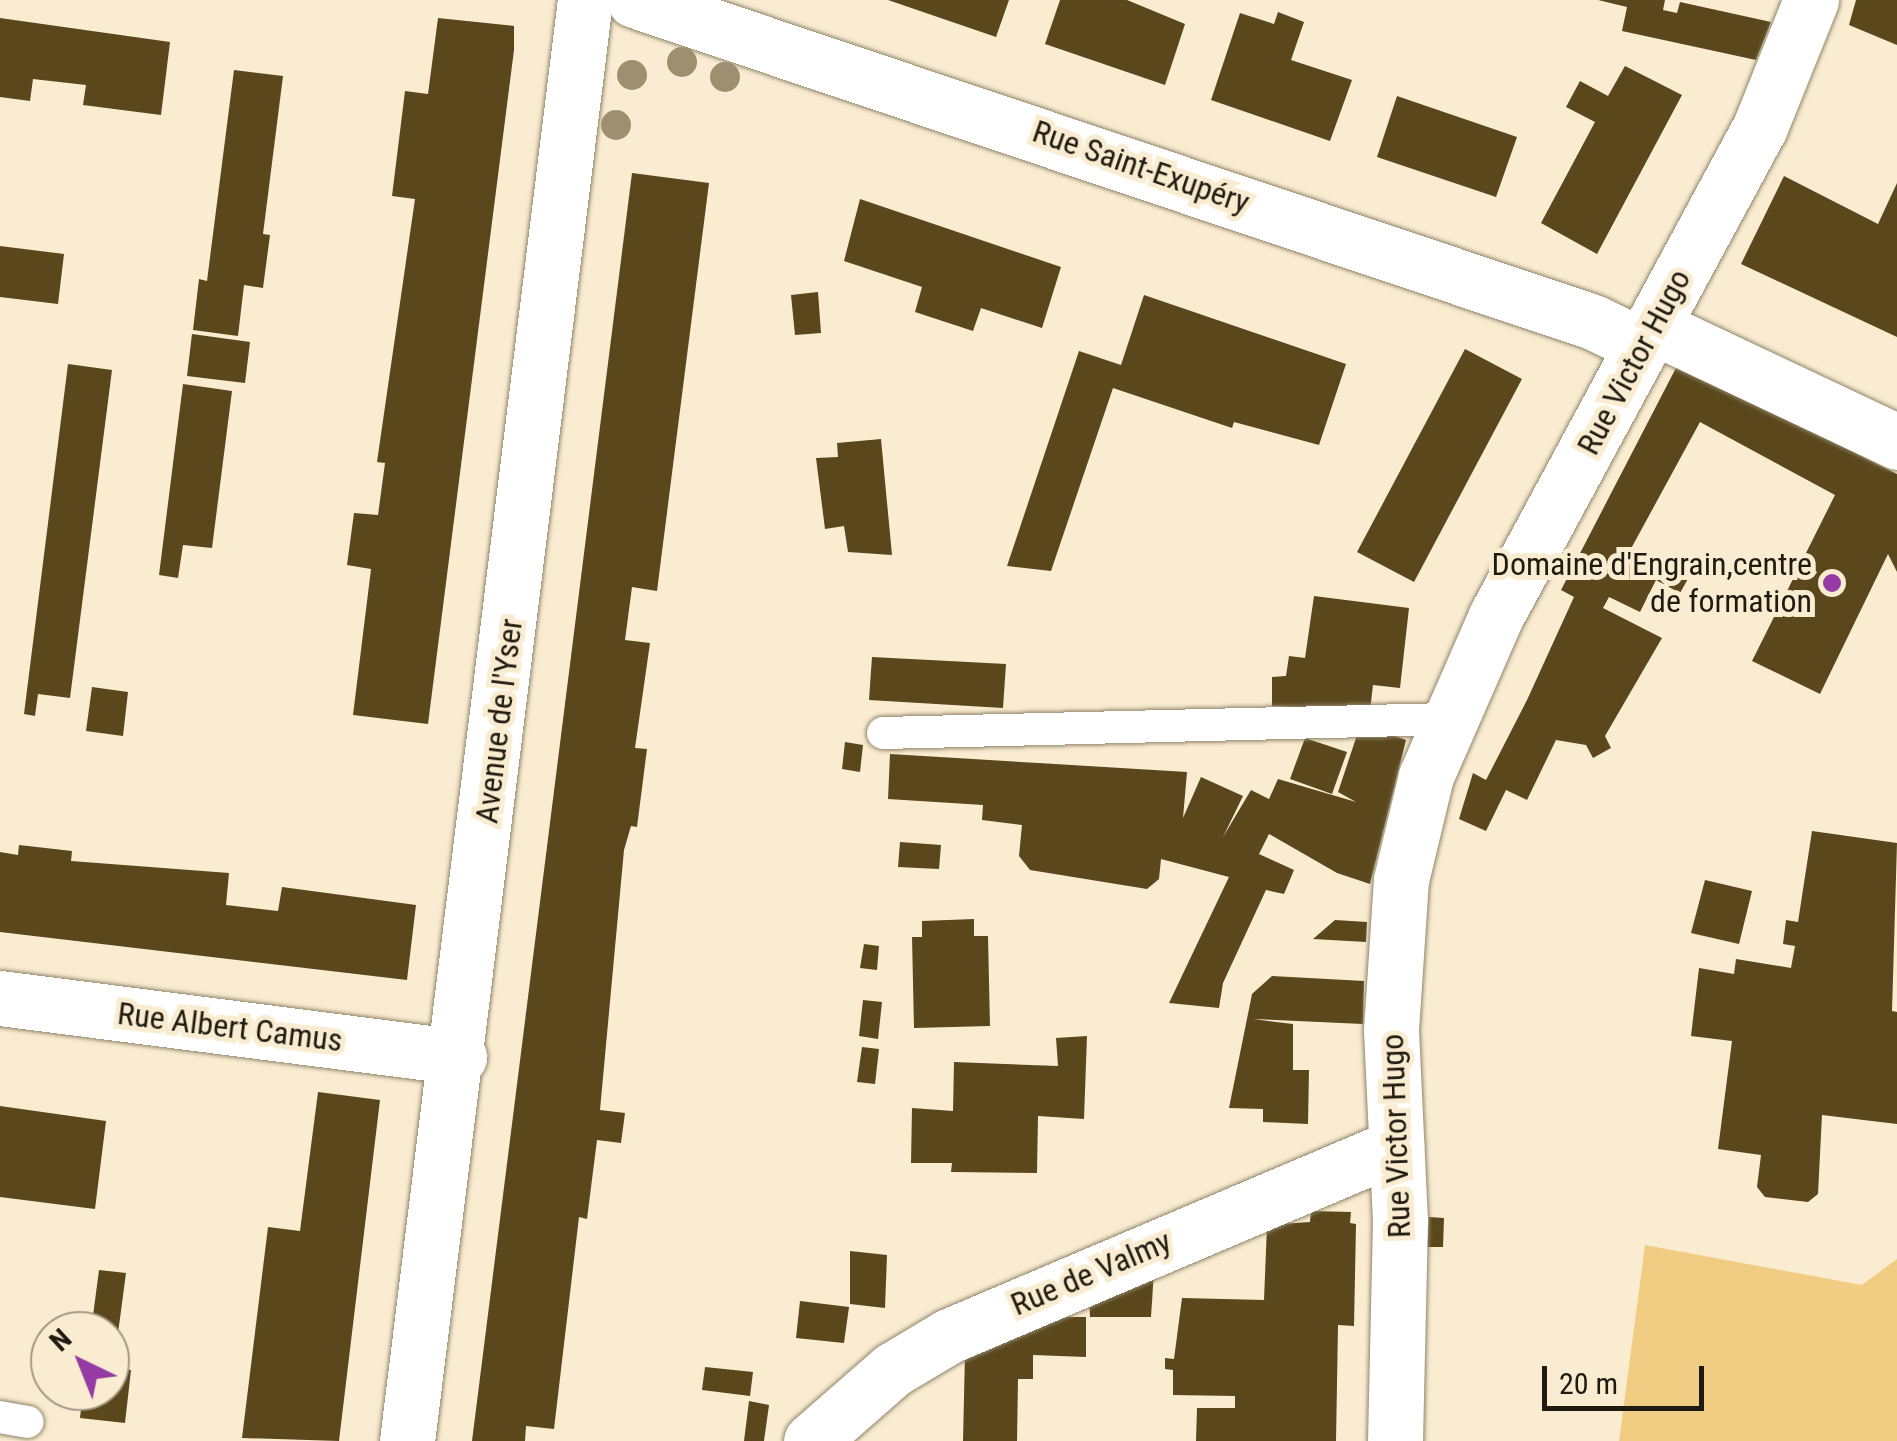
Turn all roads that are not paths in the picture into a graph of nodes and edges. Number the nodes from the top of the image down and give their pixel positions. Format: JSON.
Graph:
{"nodes":[{"id":1,"x":585,"y":0,"type":"edge"},
{"id":2,"x":634,"y":0,"type":"edge"},
{"id":3,"x":1811,"y":0,"type":"edge"},
{"id":4,"x":1649,"y":336,"type":"junction"},
{"id":5,"x":1897,"y":442,"type":"edge"},
{"id":6,"x":1449,"y":719,"type":"junction"},
{"id":7,"x":883,"y":733,"type":"dead end"},
{"id":8,"x":0,"y":998,"type":"edge"},
{"id":9,"x":459,"y":1056,"type":"junction"},
{"id":10,"x":1396,"y":1146,"type":"junction"},
{"id":11,"x":407,"y":1441,"type":"edge"},
{"id":12,"x":811,"y":1441,"type":"edge"},
{"id":13,"x":1395,"y":1441,"type":"edge"}],
"edges":[{"from":1,"to":9,"type":"street","name":"Avenue de l'Yser"},
{"from":2,"to":4,"type":"street","name":"Rue Saint-Exupéry"},
{"from":3,"to":4,"type":"street","name":"Rue Victor Hugo"},
{"from":4,"to":5,"type":"street","name":"Rue Saint-Exupéry"},
{"from":4,"to":6,"type":"street","name":"Rue Victor Hugo"},
{"from":6,"to":7,"type":"lane"},
{"from":6,"to":10,"type":"street","name":"Rue Victor Hugo"},
{"from":8,"to":9,"type":"street","name":"Rue Albert Camus"},
{"from":9,"to":11,"type":"street","name":"Avenue de l'Yser"},
{"from":10,"to":12,"type":"street","name":"Rue de Valmy"},
{"from":10,"to":13,"type":"street","name":"Rue Victor Hugo"}]}
